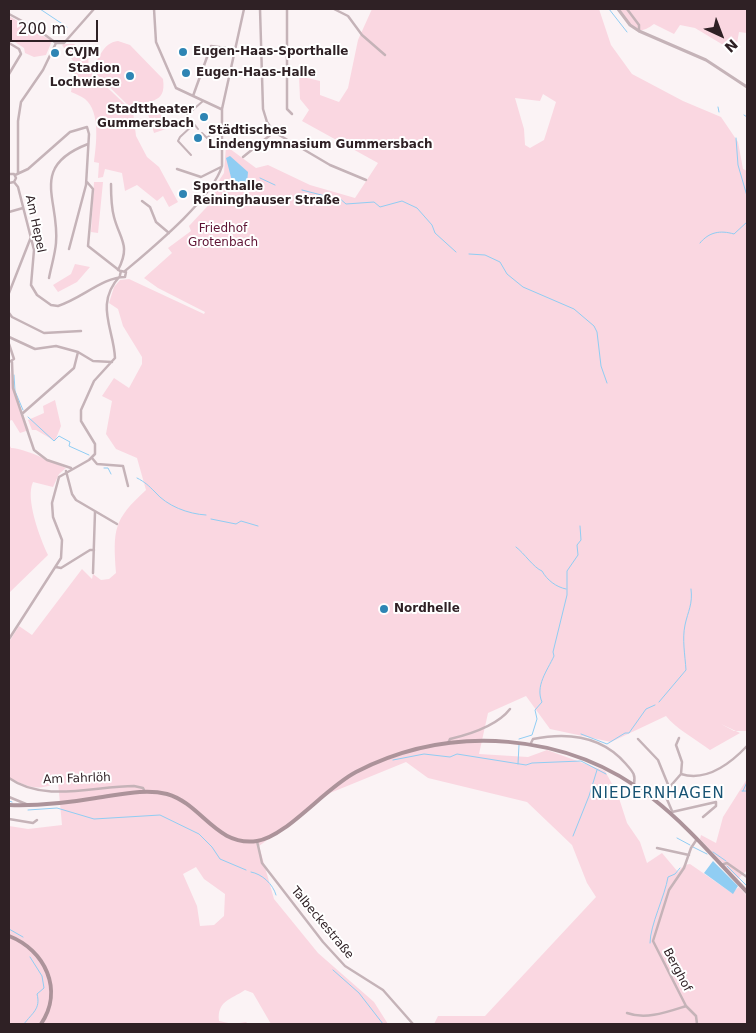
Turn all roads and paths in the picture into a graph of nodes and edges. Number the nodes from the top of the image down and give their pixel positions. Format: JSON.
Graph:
{"nodes":[{"id":1,"x":94,"y":9,"type":"edge"},
{"id":2,"x":154,"y":9,"type":"edge"},
{"id":3,"x":244,"y":9,"type":"edge"},
{"id":4,"x":260,"y":9,"type":"edge"},
{"id":5,"x":287,"y":9,"type":"edge"},
{"id":6,"x":334,"y":9,"type":"edge"},
{"id":7,"x":618,"y":9,"type":"edge"},
{"id":8,"x":627,"y":9,"type":"edge"},
{"id":9,"x":9,"y":14,"type":"edge"},
{"id":10,"x":639,"y":31,"type":"junction"},
{"id":11,"x":9,"y":42,"type":"edge"},
{"id":12,"x":56,"y":43,"type":"junction"},
{"id":13,"x":234,"y":49,"type":"junction"},
{"id":14,"x":385,"y":55,"type":"dead end"},
{"id":15,"x":9,"y":74,"type":"edge"},
{"id":16,"x":747,"y":87,"type":"edge"},
{"id":17,"x":193,"y":97,"type":"junction"},
{"id":18,"x":203,"y":101,"type":"junction"},
{"id":19,"x":222,"y":109,"type":"junction"},
{"id":20,"x":292,"y":114,"type":"dead end"},
{"id":21,"x":194,"y":124,"type":"junction"},
{"id":22,"x":198,"y":129,"type":"dead end"},
{"id":23,"x":214,"y":131,"type":"dead end"},
{"id":24,"x":274,"y":132,"type":"junction"},
{"id":25,"x":202,"y":133,"type":"dead end"},
{"id":26,"x":88,"y":144,"type":"junction"},
{"id":27,"x":191,"y":155,"type":"dead end"},
{"id":28,"x":243,"y":157,"type":"dead end"},
{"id":29,"x":222,"y":166,"type":"junction"},
{"id":30,"x":177,"y":169,"type":"dead end"},
{"id":31,"x":9,"y":174,"type":"edge"},
{"id":32,"x":16,"y":174,"type":"junction"},
{"id":33,"x":366,"y":180,"type":"dead end"},
{"id":34,"x":14,"y":182,"type":"junction"},
{"id":35,"x":87,"y":182,"type":"junction"},
{"id":36,"x":9,"y":183,"type":"edge"},
{"id":37,"x":111,"y":184,"type":"dead end"},
{"id":38,"x":142,"y":201,"type":"dead end"},
{"id":39,"x":23,"y":208,"type":"junction"},
{"id":40,"x":9,"y":212,"type":"edge"},
{"id":41,"x":169,"y":232,"type":"junction"},
{"id":42,"x":31,"y":237,"type":"junction"},
{"id":43,"x":69,"y":249,"type":"dead end"},
{"id":44,"x":126,"y":271,"type":"junction"},
{"id":45,"x":120,"y":273,"type":"junction"},
{"id":46,"x":49,"y":278,"type":"dead end"},
{"id":47,"x":9,"y":293,"type":"edge"},
{"id":48,"x":9,"y":313,"type":"edge"},
{"id":49,"x":82,"y":332,"type":"dead end"},
{"id":50,"x":9,"y":336,"type":"edge"},
{"id":51,"x":9,"y":344,"type":"edge"},
{"id":52,"x":78,"y":352,"type":"junction"},
{"id":53,"x":10,"y":362,"type":"edge"},
{"id":54,"x":113,"y":362,"type":"junction"},
{"id":55,"x":23,"y":413,"type":"junction"},
{"id":56,"x":92,"y":458,"type":"junction"},
{"id":57,"x":71,"y":468,"type":"junction"},
{"id":58,"x":66,"y":471,"type":"junction"},
{"id":59,"x":128,"y":486,"type":"dead end"},
{"id":60,"x":95,"y":512,"type":"junction"},
{"id":61,"x":117,"y":524,"type":"dead end"},
{"id":62,"x":94,"y":550,"type":"junction"},
{"id":63,"x":56,"y":566,"type":"junction"},
{"id":64,"x":93,"y":572,"type":"dead end"},
{"id":65,"x":9,"y":640,"type":"edge"},
{"id":66,"x":510,"y":709,"type":"dead end"},
{"id":67,"x":679,"y":738,"type":"dead end"},
{"id":68,"x":638,"y":739,"type":"dead end"},
{"id":69,"x":448,"y":743,"type":"junction"},
{"id":70,"x":531,"y":744,"type":"junction"},
{"id":71,"x":747,"y":746,"type":"edge"},
{"id":72,"x":681,"y":774,"type":"junction"},
{"id":73,"x":9,"y":778,"type":"edge"},
{"id":74,"x":634,"y":784,"type":"junction"},
{"id":75,"x":668,"y":786,"type":"junction"},
{"id":76,"x":145,"y":792,"type":"junction"},
{"id":77,"x":9,"y":797,"type":"edge"},
{"id":78,"x":9,"y":805,"type":"edge"},
{"id":79,"x":33,"y":806,"type":"junction"},
{"id":80,"x":671,"y":812,"type":"junction"},
{"id":81,"x":703,"y":817,"type":"dead end"},
{"id":82,"x":9,"y":819,"type":"edge"},
{"id":83,"x":37,"y":820,"type":"dead end"},
{"id":84,"x":697,"y":840,"type":"junction"},
{"id":85,"x":257,"y":842,"type":"junction"},
{"id":86,"x":657,"y":848,"type":"dead end"},
{"id":87,"x":689,"y":855,"type":"junction"},
{"id":88,"x":721,"y":865,"type":"junction"},
{"id":89,"x":747,"y":878,"type":"edge"},
{"id":90,"x":747,"y":892,"type":"edge"},
{"id":91,"x":9,"y":936,"type":"edge"},
{"id":92,"x":686,"y":1006,"type":"junction"},
{"id":93,"x":628,"y":1013,"type":"dead end"},
{"id":94,"x":41,"y":1024,"type":"edge"},
{"id":95,"x":413,"y":1024,"type":"edge"},
{"id":96,"x":697,"y":1024,"type":"edge"}],
"edges":[{"from":1,"to":12,"type":"street"},
{"from":2,"to":17,"type":"street"},
{"from":3,"to":13,"type":"street"},
{"from":4,"to":24,"type":"street"},
{"from":5,"to":20,"type":"street"},
{"from":6,"to":14,"type":"street"},
{"from":7,"to":10,"type":"street"},
{"from":8,"to":10,"type":"street"},
{"from":9,"to":12,"type":"street"},
{"from":10,"to":16,"type":"street"},
{"from":11,"to":15,"type":"street"},
{"from":12,"to":32,"type":"street"},
{"from":13,"to":17,"type":"street"},
{"from":13,"to":19,"type":"street"},
{"from":17,"to":18,"type":"street"},
{"from":18,"to":19,"type":"street"},
{"from":18,"to":21,"type":"street"},
{"from":19,"to":29,"type":"street"},
{"from":21,"to":22,"type":"street"},
{"from":21,"to":27,"type":"street"},
{"from":23,"to":25,"type":"street"},
{"from":24,"to":28,"type":"street"},
{"from":24,"to":33,"type":"street"},
{"from":26,"to":32,"type":"street"},
{"from":26,"to":35,"type":"street"},
{"from":26,"to":46,"type":"street"},
{"from":29,"to":30,"type":"street"},
{"from":29,"to":41,"type":"street"},
{"from":31,"to":32,"type":"street"},
{"from":32,"to":34,"type":"street"},
{"from":34,"to":36,"type":"street"},
{"from":34,"to":39,"type":"street","name":"Am Hepel"},
{"from":35,"to":43,"type":"street"},
{"from":35,"to":45,"type":"street"},
{"from":37,"to":45,"type":"street"},
{"from":38,"to":41,"type":"street"},
{"from":39,"to":40,"type":"street"},
{"from":39,"to":42,"type":"street","name":"Am Hepel"},
{"from":41,"to":44,"type":"street"},
{"from":42,"to":45,"type":"street","name":"Am Hepel"},
{"from":42,"to":47,"type":"street"},
{"from":44,"to":45,"type":"street"},
{"from":44,"to":45,"type":"street"},
{"from":45,"to":54,"type":"street"},
{"from":48,"to":49,"type":"street"},
{"from":50,"to":52,"type":"street"},
{"from":51,"to":53,"type":"street"},
{"from":52,"to":54,"type":"street"},
{"from":52,"to":55,"type":"street"},
{"from":53,"to":55,"type":"street"},
{"from":54,"to":56,"type":"street"},
{"from":55,"to":57,"type":"street"},
{"from":56,"to":57,"type":"street"},
{"from":56,"to":59,"type":"street"},
{"from":57,"to":58,"type":"street"},
{"from":58,"to":60,"type":"street"},
{"from":58,"to":63,"type":"street"},
{"from":60,"to":61,"type":"street"},
{"from":60,"to":62,"type":"street"},
{"from":62,"to":63,"type":"street"},
{"from":62,"to":64,"type":"street"},
{"from":63,"to":65,"type":"street"},
{"from":66,"to":69,"type":"street"},
{"from":67,"to":72,"type":"street"},
{"from":68,"to":75,"type":"street"},
{"from":69,"to":70,"type":"main road"},
{"from":69,"to":85,"type":"main road"},
{"from":70,"to":74,"type":"main road"},
{"from":70,"to":74,"type":"street"},
{"from":71,"to":72,"type":"street"},
{"from":72,"to":75,"type":"street"},
{"from":73,"to":76,"type":"street","name":"Am Fahrlöh"},
{"from":74,"to":80,"type":"main road"},
{"from":75,"to":80,"type":"street"},
{"from":76,"to":79,"type":"main road"},
{"from":76,"to":85,"type":"main road"},
{"from":77,"to":79,"type":"street"},
{"from":78,"to":79,"type":"main road"},
{"from":80,"to":81,"type":"street"},
{"from":80,"to":84,"type":"main road"},
{"from":82,"to":83,"type":"street"},
{"from":84,"to":87,"type":"street"},
{"from":84,"to":88,"type":"main road"},
{"from":85,"to":95,"type":"street","name":"Talbeckestraße"},
{"from":86,"to":87,"type":"street"},
{"from":87,"to":92,"type":"street","name":"Berghof"},
{"from":88,"to":89,"type":"street"},
{"from":88,"to":90,"type":"main road"},
{"from":91,"to":94,"type":"main road"},
{"from":92,"to":93,"type":"street","name":"Berghof"},
{"from":92,"to":96,"type":"street","name":"Berghof"}]}
